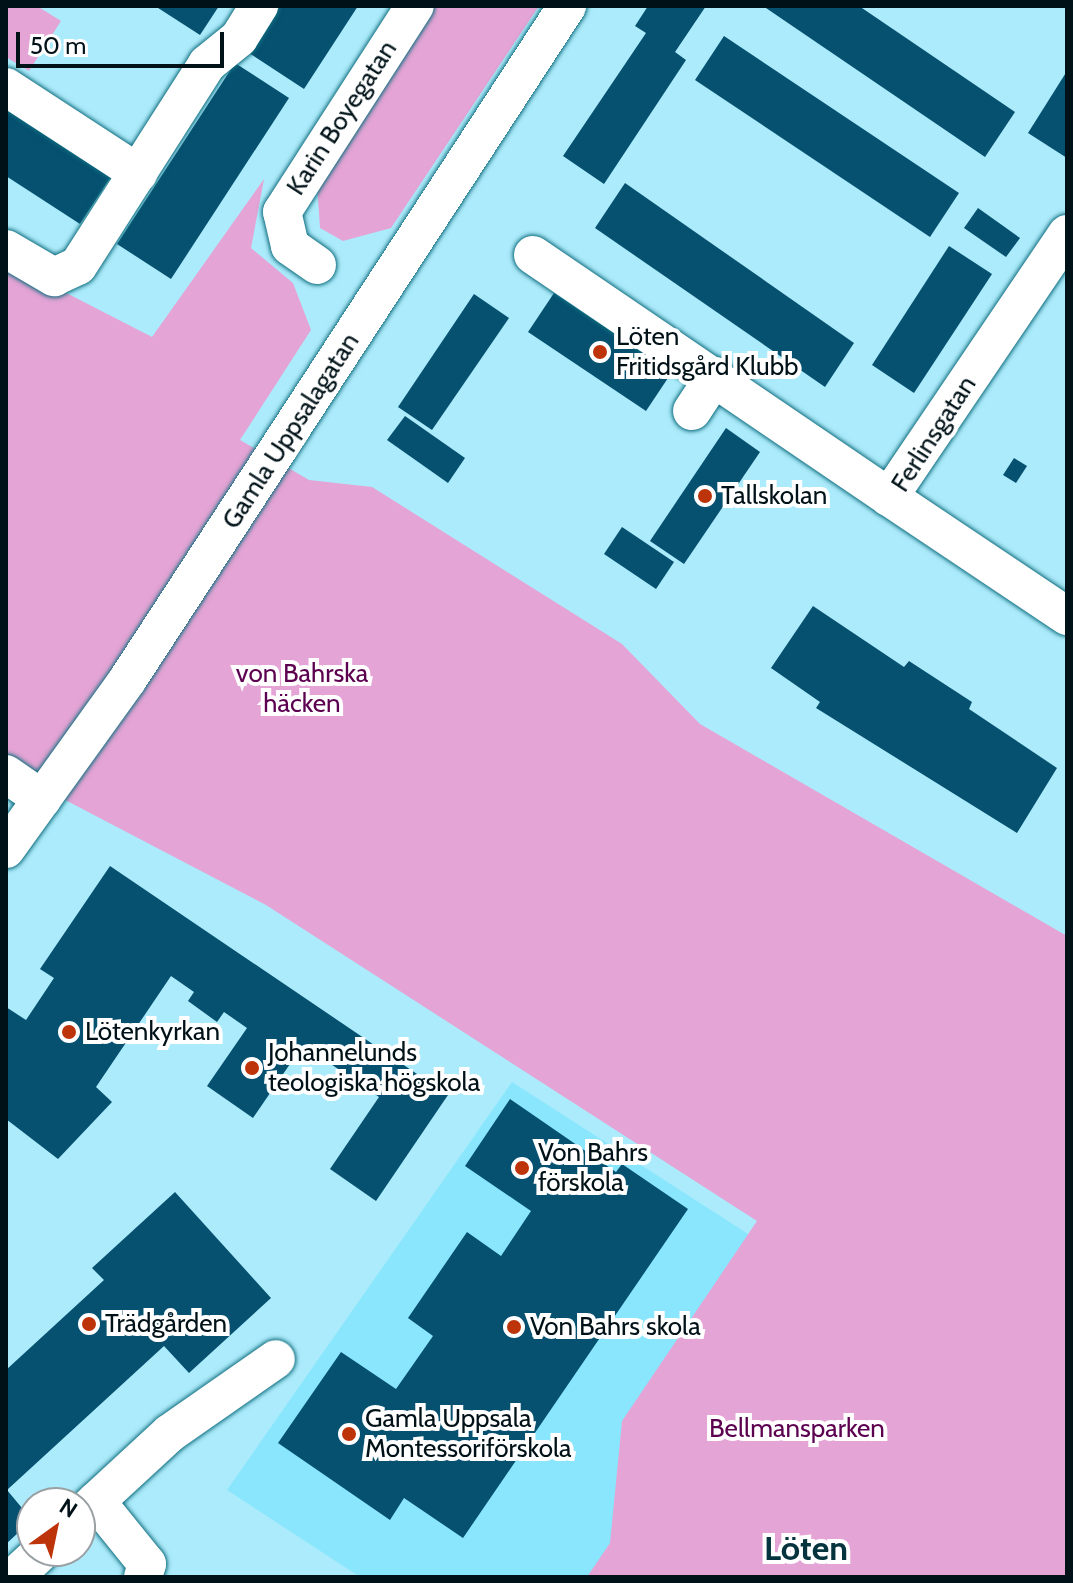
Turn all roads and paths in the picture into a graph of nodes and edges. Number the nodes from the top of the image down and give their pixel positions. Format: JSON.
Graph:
{"nodes":[{"id":1,"x":259,"y":6,"type":"edge"},
{"id":2,"x":415,"y":6,"type":"edge"},
{"id":3,"x":567,"y":6,"type":"edge"},
{"id":4,"x":6,"y":87,"type":"edge"},
{"id":5,"x":138,"y":173,"type":"junction"},
{"id":6,"x":1067,"y":234,"type":"edge"},
{"id":7,"x":6,"y":249,"type":"edge"},
{"id":8,"x":533,"y":255,"type":"dead end"},
{"id":9,"x":317,"y":265,"type":"dead end"},
{"id":10,"x":715,"y":376,"type":"junction"},
{"id":11,"x":692,"y":411,"type":"dead end"},
{"id":12,"x":889,"y":497,"type":"junction"},
{"id":13,"x":1067,"y":616,"type":"edge"},
{"id":14,"x":6,"y":774,"type":"edge"},
{"id":15,"x":42,"y":799,"type":"junction"},
{"id":16,"x":6,"y":849,"type":"edge"},
{"id":17,"x":276,"y":1359,"type":"dead end"},
{"id":18,"x":96,"y":1502,"type":"edge"},
{"id":19,"x":96,"y":1516,"type":"edge"},
{"id":20,"x":143,"y":1577,"type":"edge"}],
"edges":[{"from":1,"to":5,"type":"street"},
{"from":2,"to":9,"type":"street","name":"Karin Boyegatan"},
{"from":3,"to":15,"type":"street","name":"Gamla Uppsalagatan"},
{"from":4,"to":5,"type":"street"},
{"from":5,"to":7,"type":"street"},
{"from":6,"to":12,"type":"street","name":"Ferlinsgatan"},
{"from":8,"to":10,"type":"street"},
{"from":10,"to":11,"type":"street"},
{"from":10,"to":12,"type":"street"},
{"from":12,"to":13,"type":"street","name":"Ferlinsgatan"},
{"from":14,"to":15,"type":"street"},
{"from":15,"to":16,"type":"street","name":"Gamla Uppsalagatan"},
{"from":17,"to":18,"type":"street"},
{"from":19,"to":20,"type":"street"}]}
